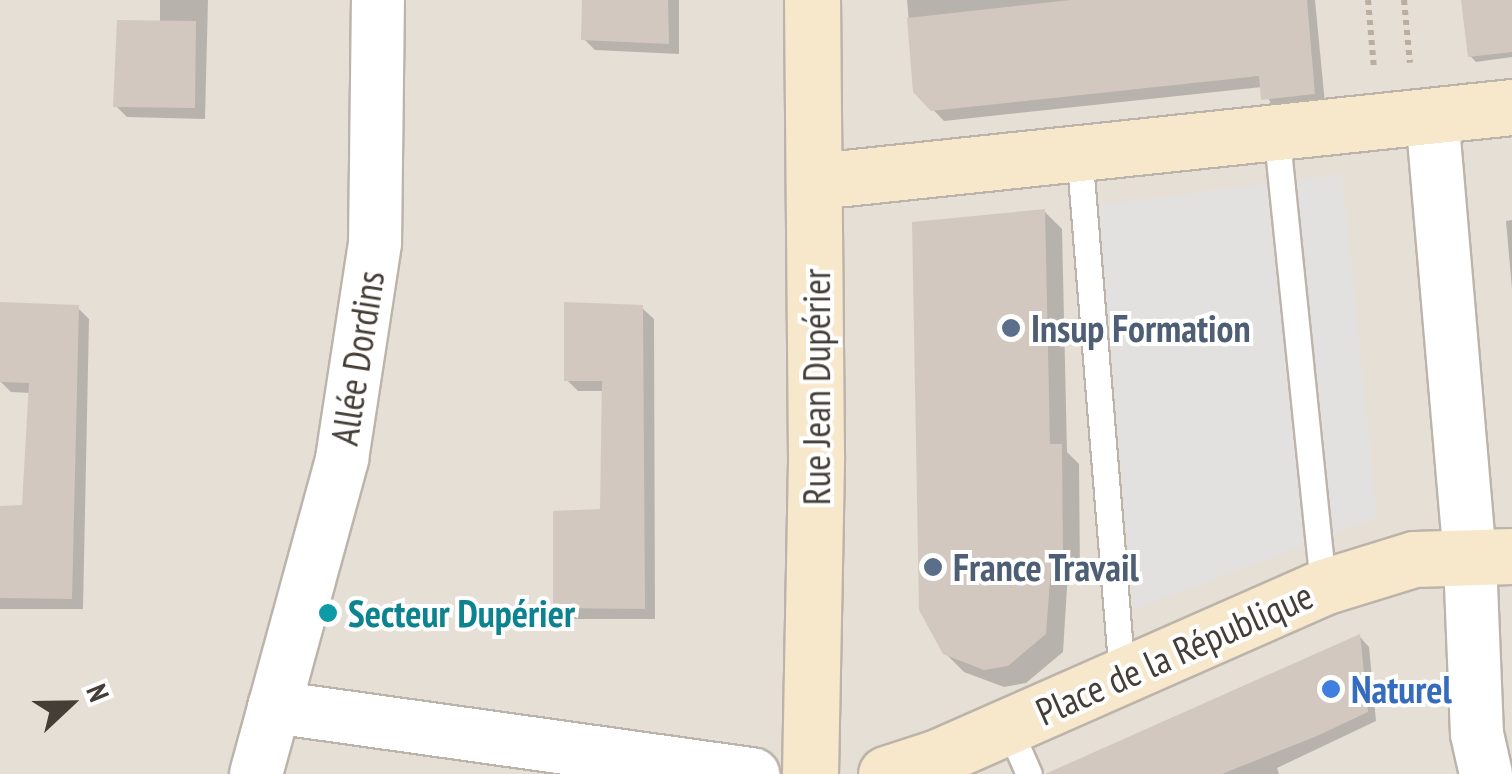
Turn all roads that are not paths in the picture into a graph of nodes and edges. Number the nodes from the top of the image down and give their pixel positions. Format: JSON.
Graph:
{"nodes":[{"id":1,"x":378,"y":0,"type":"edge"},
{"id":2,"x":812,"y":0,"type":"edge"},
{"id":3,"x":1512,"y":107,"type":"edge"},
{"id":4,"x":1424,"y":115,"type":"junction"},
{"id":5,"x":1276,"y":130,"type":"junction"},
{"id":6,"x":1079,"y":151,"type":"junction"},
{"id":7,"x":816,"y":181,"type":"junction"},
{"id":8,"x":1491,"y":558,"type":"edge"},
{"id":9,"x":1323,"y":587,"type":"junction"},
{"id":10,"x":1122,"y":674,"type":"junction"},
{"id":11,"x":274,"y":707,"type":"junction"},
{"id":12,"x":1019,"y":750,"type":"edge"},
{"id":13,"x":256,"y":774,"type":"edge"},
{"id":14,"x":753,"y":774,"type":"edge"},
{"id":15,"x":810,"y":774,"type":"edge"},
{"id":16,"x":886,"y":774,"type":"edge"},
{"id":17,"x":1486,"y":774,"type":"edge"}],
"edges":[{"from":1,"to":11,"type":"street","name":"Allée Dordins"},
{"from":2,"to":7,"type":"street","name":"Rue Jean Dupérier"},
{"from":3,"to":4,"type":"street"},
{"from":4,"to":5,"type":"street"},
{"from":4,"to":8,"type":"street"},
{"from":5,"to":6,"type":"street"},
{"from":5,"to":9,"type":"lane"},
{"from":6,"to":7,"type":"street"},
{"from":6,"to":10,"type":"lane"},
{"from":7,"to":15,"type":"street","name":"Rue Jean Dupérier"},
{"from":8,"to":9,"type":"street","name":"Place de la République"},
{"from":8,"to":17,"type":"street"},
{"from":9,"to":10,"type":"street","name":"Place de la République"},
{"from":10,"to":12,"type":"street","name":"Place de la République"},
{"from":11,"to":13,"type":"street","name":"Allée Dordins"},
{"from":11,"to":14,"type":"street"},
{"from":12,"to":16,"type":"street","name":"Place de la République"}]}
